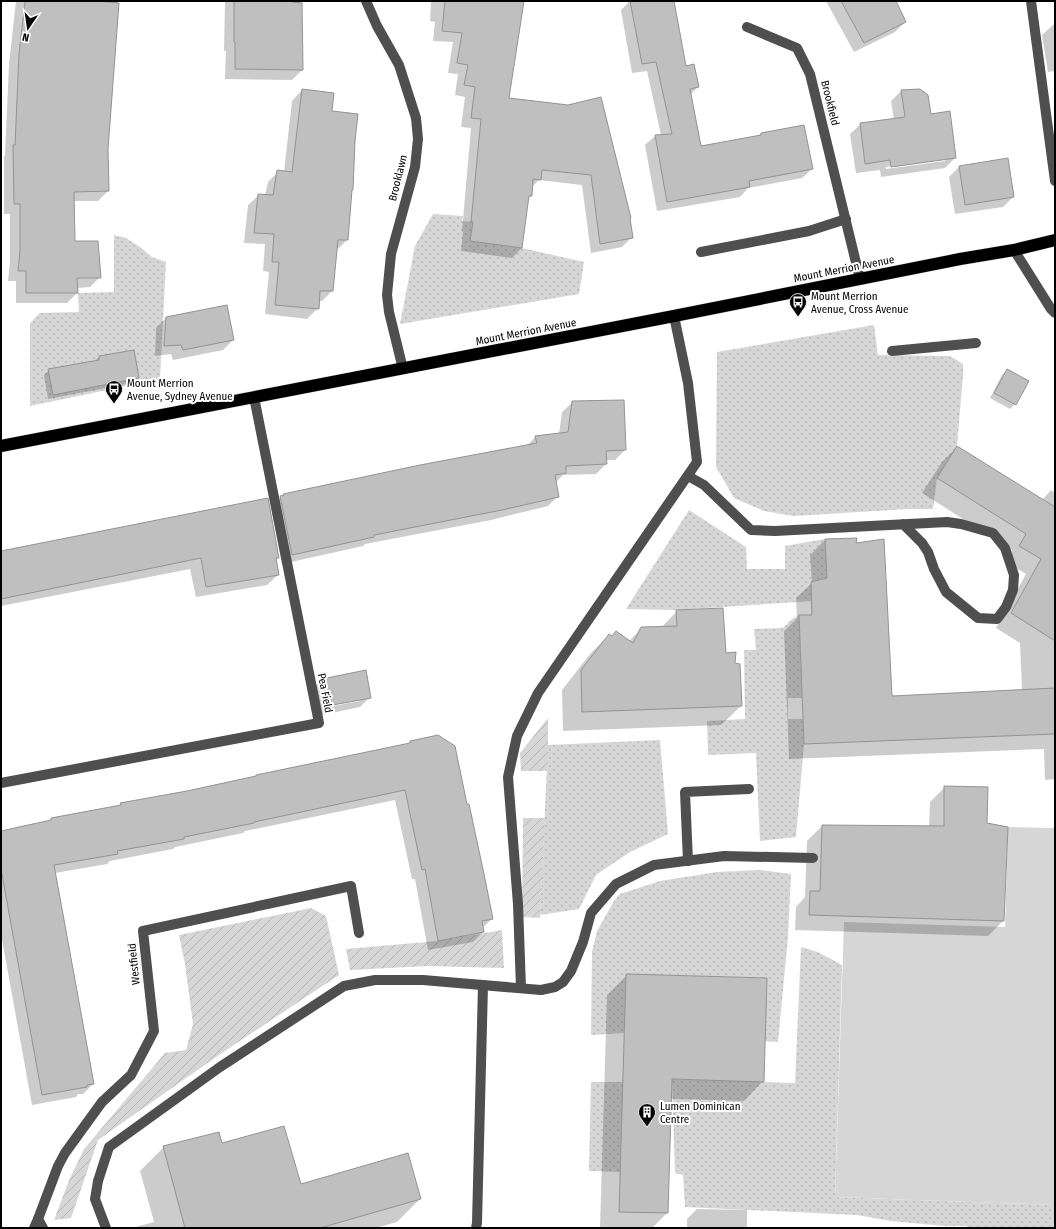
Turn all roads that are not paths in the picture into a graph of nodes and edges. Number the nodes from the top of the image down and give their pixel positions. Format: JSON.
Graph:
{"nodes":[{"id":1,"x":366,"y":1,"type":"edge"},
{"id":2,"x":1031,"y":1,"type":"edge"},
{"id":3,"x":747,"y":27,"type":"dead end"},
{"id":4,"x":1055,"y":181,"type":"edge"},
{"id":5,"x":846,"y":219,"type":"junction"},
{"id":6,"x":1055,"y":240,"type":"edge"},
{"id":7,"x":1014,"y":250,"type":"junction"},
{"id":8,"x":701,"y":252,"type":"dead end"},
{"id":9,"x":860,"y":278,"type":"junction"},
{"id":10,"x":1055,"y":313,"type":"edge"},
{"id":11,"x":674,"y":316,"type":"junction"},
{"id":12,"x":976,"y":343,"type":"dead end"},
{"id":13,"x":892,"y":351,"type":"dead end"},
{"id":14,"x":403,"y":368,"type":"junction"},
{"id":15,"x":254,"y":397,"type":"junction"},
{"id":16,"x":1,"y":446,"type":"edge"},
{"id":17,"x":688,"y":476,"type":"junction"},
{"id":18,"x":903,"y":524,"type":"junction"},
{"id":19,"x":1,"y":783,"type":"edge"},
{"id":20,"x":749,"y":789,"type":"dead end"},
{"id":21,"x":813,"y":858,"type":"dead end"},
{"id":22,"x":688,"y":861,"type":"junction"},
{"id":23,"x":359,"y":933,"type":"dead end"},
{"id":24,"x":483,"y":985,"type":"junction"},
{"id":25,"x":521,"y":988,"type":"junction"},
{"id":26,"x":36,"y":1223,"type":"edge"},
{"id":27,"x":43,"y":1228,"type":"edge"},
{"id":28,"x":106,"y":1228,"type":"edge"},
{"id":29,"x":476,"y":1228,"type":"edge"}],
"edges":[{"from":1,"to":14,"type":"street","name":"Brooklawn"},
{"from":2,"to":4,"type":"street"},
{"from":3,"to":5,"type":"street","name":"Brookfield"},
{"from":5,"to":8,"type":"street"},
{"from":5,"to":9,"type":"street","name":"Brookfield"},
{"from":6,"to":7,"type":"highway","name":"Mount Merrion Avenue"},
{"from":7,"to":9,"type":"highway","name":"Mount Merrion Avenue"},
{"from":7,"to":10,"type":"street"},
{"from":9,"to":11,"type":"highway","name":"Mount Merrion Avenue"},
{"from":11,"to":14,"type":"highway","name":"Mount Merrion Avenue"},
{"from":11,"to":17,"type":"street"},
{"from":12,"to":13,"type":"street"},
{"from":14,"to":15,"type":"highway","name":"Mount Merrion Avenue"},
{"from":15,"to":16,"type":"highway","name":"Mount Merrion Avenue"},
{"from":15,"to":19,"type":"street","name":"Pea Field"},
{"from":17,"to":18,"type":"street"},
{"from":17,"to":25,"type":"street"},
{"from":18,"to":18,"type":"street"},
{"from":20,"to":22,"type":"street"},
{"from":21,"to":22,"type":"street"},
{"from":22,"to":25,"type":"street"},
{"from":23,"to":26,"type":"street","name":"Westfield"},
{"from":24,"to":25,"type":"street"},
{"from":24,"to":28,"type":"street"},
{"from":24,"to":29,"type":"street"},
{"from":26,"to":27,"type":"street"}]}
